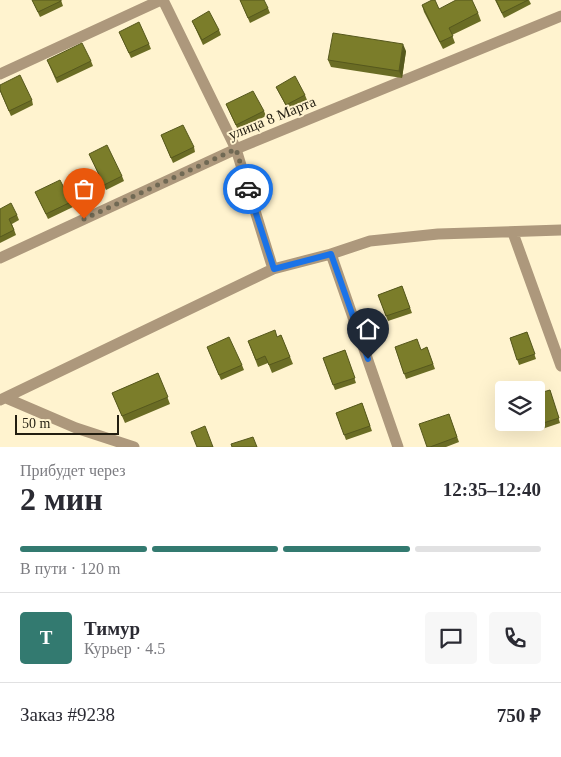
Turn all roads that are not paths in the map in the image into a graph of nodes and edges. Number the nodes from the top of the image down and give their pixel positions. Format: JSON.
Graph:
{"nodes":[{"id":1,"x":162,"y":0,"type":"edge"},
{"id":2,"x":561,"y":16,"type":"edge"},
{"id":3,"x":0,"y":74,"type":"edge"},
{"id":4,"x":236,"y":149,"type":"junction"},
{"id":5,"x":561,"y":230,"type":"edge"},
{"id":6,"x":513,"y":234,"type":"junction"},
{"id":7,"x":331,"y":254,"type":"junction"},
{"id":8,"x":0,"y":258,"type":"edge"},
{"id":9,"x":274,"y":269,"type":"junction"},
{"id":10,"x":561,"y":366,"type":"edge"},
{"id":11,"x":3,"y":399,"type":"edge"},
{"id":12,"x":134,"y":447,"type":"edge"},
{"id":13,"x":398,"y":447,"type":"edge"}],
"edges":[{"from":1,"to":3,"type":"street"},
{"from":1,"to":4,"type":"street"},
{"from":2,"to":4,"type":"street","name":"улица 8 Марта"},
{"from":4,"to":8,"type":"street","name":"улица 8 Марта"},
{"from":4,"to":9,"type":"street"},
{"from":5,"to":6,"type":"street"},
{"from":6,"to":7,"type":"street"},
{"from":6,"to":10,"type":"street"},
{"from":7,"to":9,"type":"street"},
{"from":7,"to":13,"type":"street"},
{"from":9,"to":11,"type":"street"},
{"from":11,"to":12,"type":"street"}]}
